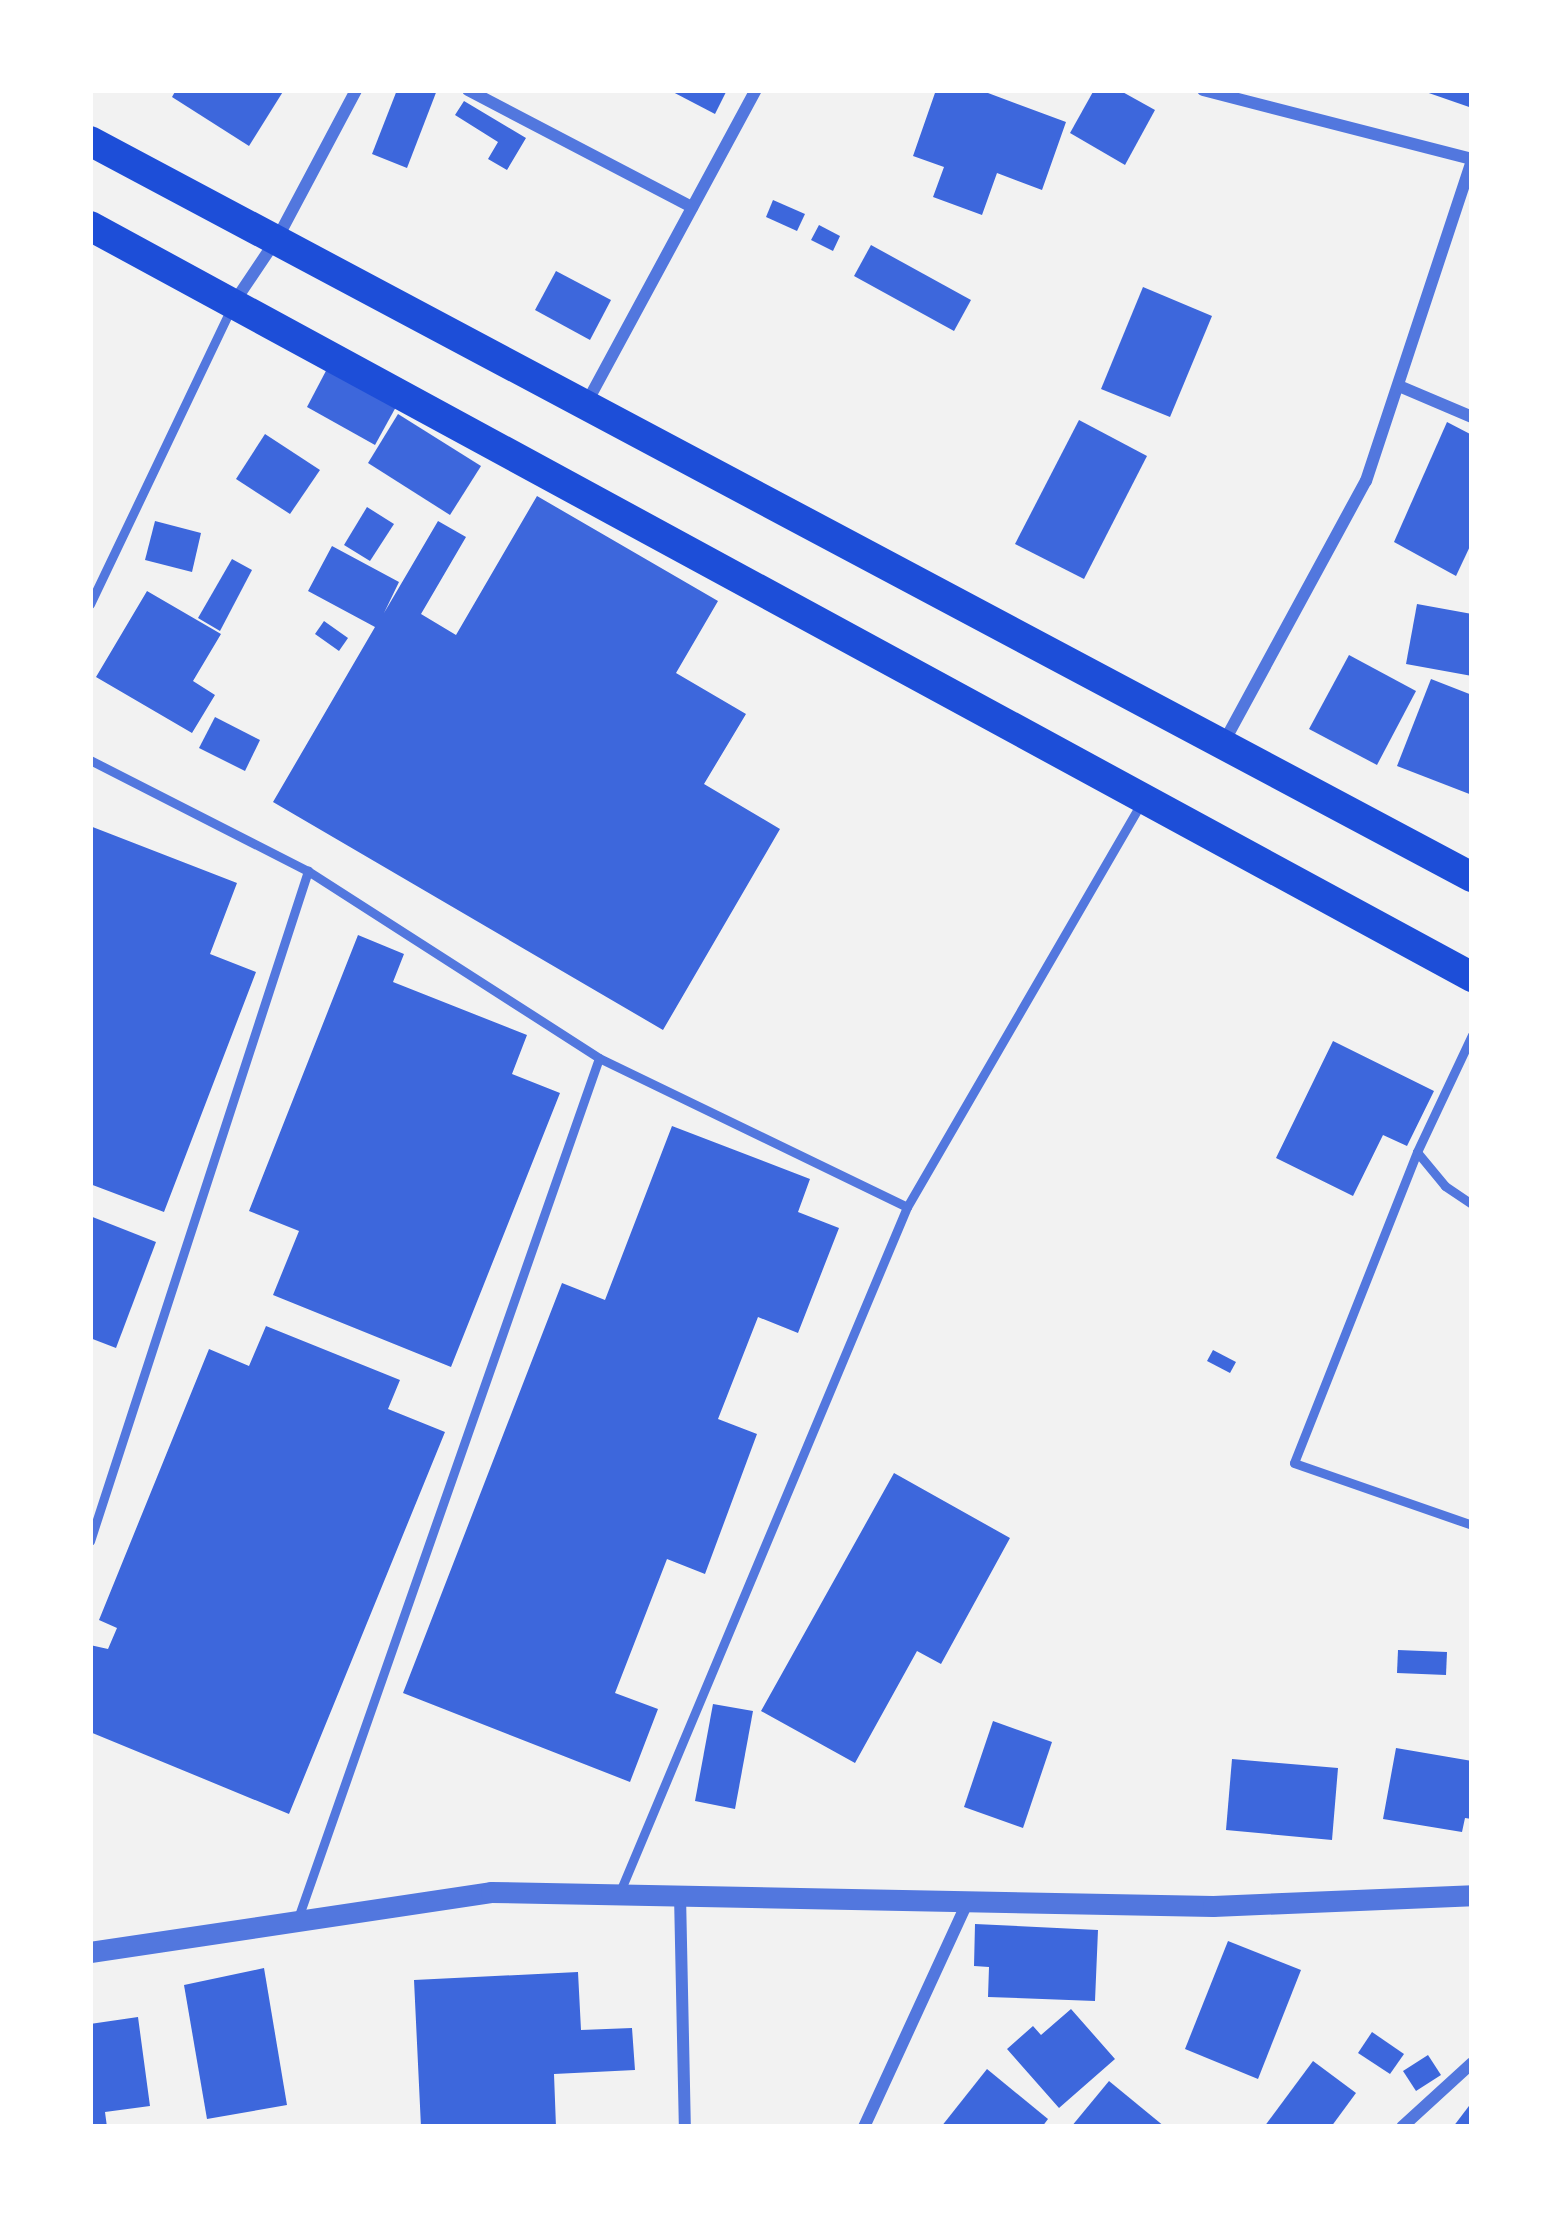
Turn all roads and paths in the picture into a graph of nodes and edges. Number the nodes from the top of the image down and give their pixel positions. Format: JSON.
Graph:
{"nodes":[{"id":1,"x":356,"y":90,"type":"edge"},
{"id":2,"x":468,"y":90,"type":"edge"},
{"id":3,"x":755,"y":90,"type":"edge"},
{"id":4,"x":1203,"y":90,"type":"edge"},
{"id":5,"x":90,"y":141,"type":"edge"},
{"id":6,"x":1472,"y":160,"type":"edge"},
{"id":7,"x":692,"y":207,"type":"junction"},
{"id":8,"x":90,"y":226,"type":"edge"},
{"id":9,"x":278,"y":238,"type":"junction"},
{"id":10,"x":234,"y":302,"type":"junction"},
{"id":11,"x":1399,"y":386,"type":"junction"},
{"id":12,"x":586,"y":404,"type":"junction"},
{"id":13,"x":1472,"y":417,"type":"edge"},
{"id":14,"x":90,"y":604,"type":"edge"},
{"id":15,"x":1224,"y":742,"type":"junction"},
{"id":16,"x":90,"y":760,"type":"edge"},
{"id":17,"x":1142,"y":802,"type":"junction"},
{"id":18,"x":308,"y":871,"type":"junction"},
{"id":19,"x":1472,"y":877,"type":"edge"},
{"id":20,"x":1472,"y":977,"type":"edge"},
{"id":21,"x":1472,"y":1035,"type":"edge"},
{"id":22,"x":599,"y":1058,"type":"junction"},
{"id":23,"x":1417,"y":1152,"type":"junction"},
{"id":24,"x":1472,"y":1204,"type":"edge"},
{"id":25,"x":907,"y":1207,"type":"junction"},
{"id":26,"x":1472,"y":1525,"type":"edge"},
{"id":27,"x":90,"y":1541,"type":"edge"},
{"id":28,"x":619,"y":1894,"type":"junction"},
{"id":29,"x":680,"y":1895,"type":"junction"},
{"id":30,"x":1472,"y":1895,"type":"edge"},
{"id":31,"x":968,"y":1901,"type":"junction"},
{"id":32,"x":297,"y":1921,"type":"junction"},
{"id":33,"x":90,"y":1952,"type":"edge"},
{"id":34,"x":1472,"y":2063,"type":"edge"},
{"id":35,"x":685,"y":2127,"type":"edge"},
{"id":36,"x":864,"y":2127,"type":"edge"},
{"id":37,"x":1402,"y":2127,"type":"edge"}],
"edges":[{"from":1,"to":9,"type":"street"},
{"from":2,"to":7,"type":"street"},
{"from":3,"to":7,"type":"street"},
{"from":4,"to":6,"type":"street"},
{"from":5,"to":9,"type":"main road"},
{"from":6,"to":11,"type":"street"},
{"from":7,"to":12,"type":"street"},
{"from":8,"to":10,"type":"main road"},
{"from":9,"to":10,"type":"street"},
{"from":9,"to":12,"type":"main road"},
{"from":10,"to":14,"type":"lane"},
{"from":10,"to":17,"type":"main road"},
{"from":11,"to":13,"type":"street"},
{"from":11,"to":15,"type":"street"},
{"from":12,"to":15,"type":"main road"},
{"from":15,"to":19,"type":"main road"},
{"from":16,"to":18,"type":"lane"},
{"from":17,"to":20,"type":"main road"},
{"from":17,"to":25,"type":"lane"},
{"from":18,"to":22,"type":"lane"},
{"from":18,"to":27,"type":"lane"},
{"from":21,"to":23,"type":"lane"},
{"from":22,"to":25,"type":"lane"},
{"from":22,"to":32,"type":"lane"},
{"from":23,"to":24,"type":"lane"},
{"from":23,"to":26,"type":"lane"},
{"from":25,"to":28,"type":"lane"},
{"from":28,"to":29,"type":"street"},
{"from":28,"to":32,"type":"street"},
{"from":29,"to":31,"type":"street"},
{"from":29,"to":35,"type":"street"},
{"from":30,"to":31,"type":"street"},
{"from":31,"to":36,"type":"street"},
{"from":32,"to":33,"type":"street"},
{"from":34,"to":37,"type":"street"}]}
